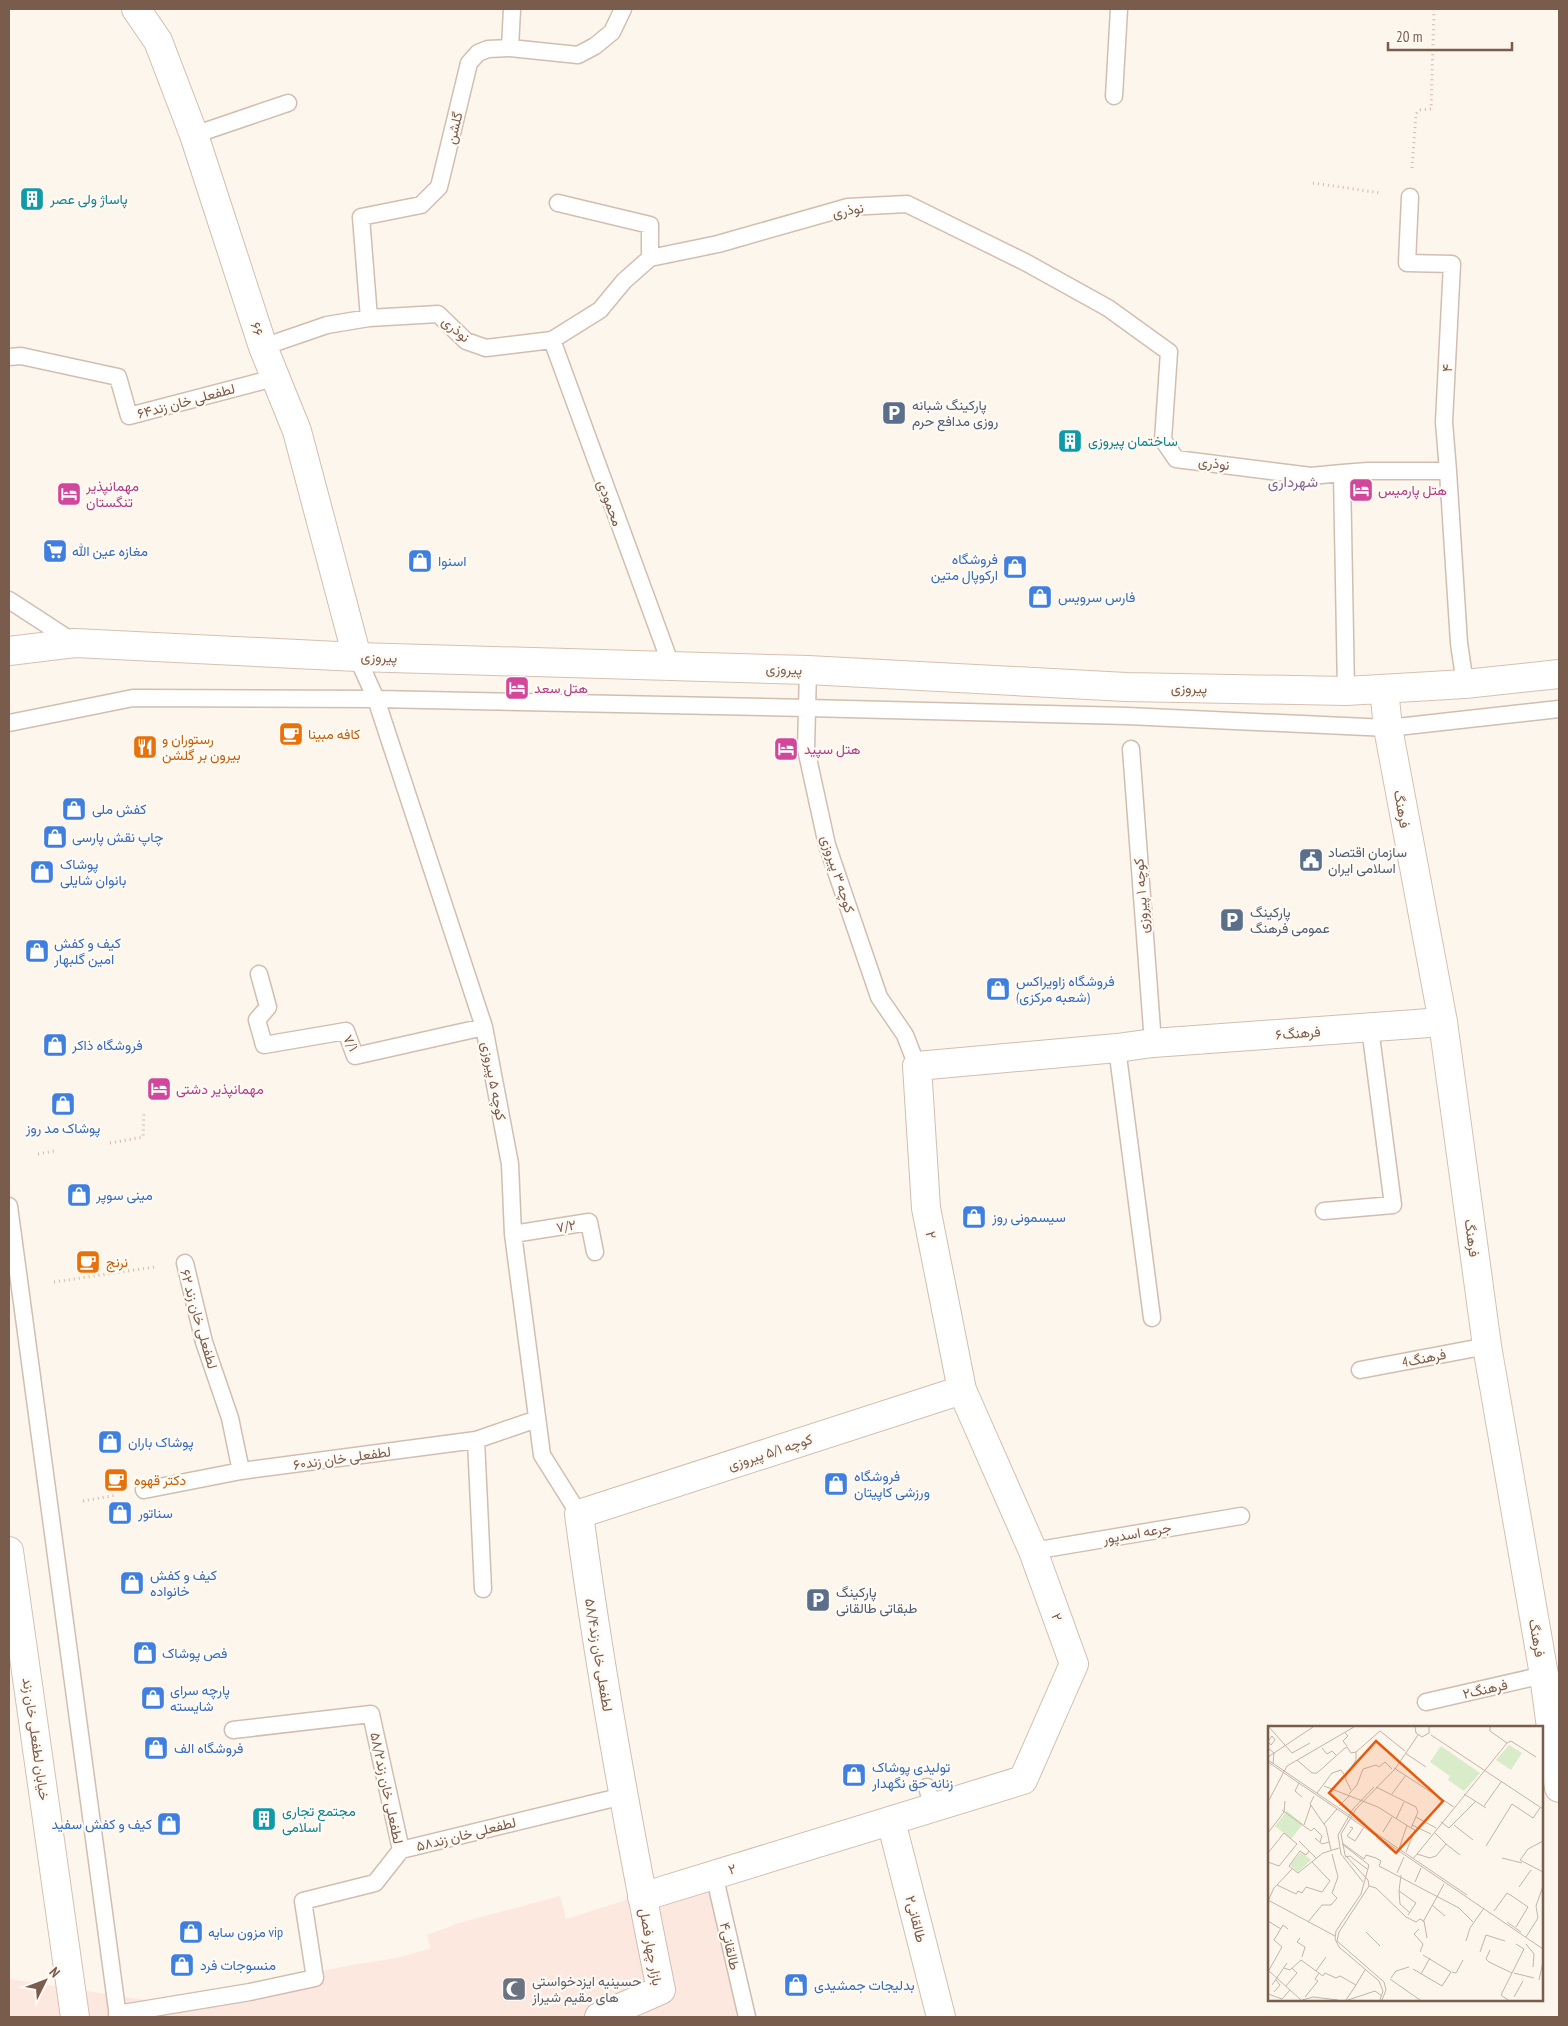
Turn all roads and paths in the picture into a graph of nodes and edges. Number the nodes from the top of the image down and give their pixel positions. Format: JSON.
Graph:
{"nodes":[{"id":1,"x":136,"y":9,"type":"edge"},
{"id":2,"x":512,"y":9,"type":"edge"},
{"id":3,"x":624,"y":9,"type":"edge"},
{"id":4,"x":1119,"y":9,"type":"edge"},
{"id":5,"x":1434,"y":9,"type":"edge"},
{"id":6,"x":510,"y":48,"type":"junction"},
{"id":7,"x":1114,"y":96,"type":"dead end"},
{"id":8,"x":288,"y":103,"type":"dead end"},
{"id":9,"x":194,"y":135,"type":"junction"},
{"id":10,"x":1313,"y":183,"type":"dead end"},
{"id":11,"x":1410,"y":197,"type":"junction"},
{"id":12,"x":558,"y":203,"type":"dead end"},
{"id":13,"x":650,"y":258,"type":"junction"},
{"id":14,"x":369,"y":318,"type":"junction"},
{"id":15,"x":552,"y":340,"type":"junction"},
{"id":16,"x":263,"y":347,"type":"junction"},
{"id":17,"x":9,"y":357,"type":"edge"},
{"id":18,"x":274,"y":378,"type":"junction"},
{"id":19,"x":1448,"y":471,"type":"junction"},
{"id":20,"x":1342,"y":473,"type":"junction"},
{"id":21,"x":9,"y":600,"type":"edge"},
{"id":22,"x":75,"y":643,"type":"junction"},
{"id":23,"x":9,"y":651,"type":"edge"},
{"id":24,"x":358,"y":656,"type":"junction"},
{"id":25,"x":670,"y":664,"type":"junction"},
{"id":26,"x":808,"y":670,"type":"junction"},
{"id":27,"x":1559,"y":674,"type":"edge"},
{"id":28,"x":1465,"y":684,"type":"junction"},
{"id":29,"x":1384,"y":689,"type":"junction"},
{"id":30,"x":1346,"y":691,"type":"junction"},
{"id":31,"x":376,"y":699,"type":"junction"},
{"id":32,"x":807,"y":708,"type":"junction"},
{"id":33,"x":1559,"y":708,"type":"edge"},
{"id":34,"x":9,"y":723,"type":"edge"},
{"id":35,"x":1388,"y":728,"type":"junction"},
{"id":36,"x":1131,"y":749,"type":"dead end"},
{"id":37,"x":259,"y":974,"type":"dead end"},
{"id":38,"x":1443,"y":1022,"type":"junction"},
{"id":39,"x":484,"y":1028,"type":"junction"},
{"id":40,"x":1370,"y":1028,"type":"junction"},
{"id":41,"x":1153,"y":1043,"type":"junction"},
{"id":42,"x":1117,"y":1048,"type":"junction"},
{"id":43,"x":917,"y":1066,"type":"junction"},
{"id":44,"x":144,"y":1112,"type":"dead end"},
{"id":45,"x":110,"y":1143,"type":"dead end"},
{"id":46,"x":54,"y":1151,"type":"dead end"},
{"id":47,"x":38,"y":1154,"type":"dead end"},
{"id":48,"x":9,"y":1206,"type":"edge"},
{"id":49,"x":1324,"y":1211,"type":"dead end"},
{"id":50,"x":513,"y":1234,"type":"junction"},
{"id":51,"x":595,"y":1252,"type":"dead end"},
{"id":52,"x":185,"y":1263,"type":"joint"},
{"id":53,"x":54,"y":1282,"type":"dead end"},
{"id":54,"x":1152,"y":1318,"type":"dead end"},
{"id":55,"x":1487,"y":1346,"type":"junction"},
{"id":56,"x":1360,"y":1370,"type":"dead end"},
{"id":57,"x":962,"y":1390,"type":"junction"},
{"id":58,"x":537,"y":1419,"type":"junction"},
{"id":59,"x":476,"y":1440,"type":"junction"},
{"id":60,"x":241,"y":1471,"type":"junction"},
{"id":61,"x":144,"y":1490,"type":"dead end"},
{"id":62,"x":579,"y":1514,"type":"junction"},
{"id":63,"x":1241,"y":1516,"type":"dead end"},
{"id":64,"x":9,"y":1551,"type":"edge"},
{"id":65,"x":1033,"y":1551,"type":"junction"},
{"id":66,"x":484,"y":1589,"type":"dead end"},
{"id":67,"x":1544,"y":1675,"type":"junction"},
{"id":68,"x":1426,"y":1702,"type":"dead end"},
{"id":69,"x":234,"y":1730,"type":"dead end"},
{"id":70,"x":1559,"y":1788,"type":"edge"},
{"id":71,"x":623,"y":1796,"type":"junction"},
{"id":72,"x":891,"y":1821,"type":"junction"},
{"id":73,"x":401,"y":1850,"type":"junction"},
{"id":74,"x":714,"y":1874,"type":"junction"},
{"id":75,"x":642,"y":1897,"type":"junction"},
{"id":76,"x":118,"y":2015,"type":"edge"},
{"id":77,"x":75,"y":2017,"type":"edge"},
{"id":78,"x":599,"y":2017,"type":"edge"},
{"id":79,"x":747,"y":2017,"type":"edge"},
{"id":80,"x":941,"y":2017,"type":"edge"}],
"edges":[{"from":1,"to":9,"type":"street","name":"۶۶"},
{"from":2,"to":6,"type":"lane"},
{"from":3,"to":6,"type":"lane","name":"گلشن"},
{"from":4,"to":7,"type":"lane"},
{"from":5,"to":11,"type":"path"},
{"from":6,"to":14,"type":"lane","name":"گلشن"},
{"from":8,"to":9,"type":"lane"},
{"from":9,"to":16,"type":"street","name":"۶۶"},
{"from":10,"to":11,"type":"path"},
{"from":11,"to":19,"type":"lane","name":"۴"},
{"from":12,"to":13,"type":"lane"},
{"from":13,"to":15,"type":"lane","name":"نوذری"},
{"from":13,"to":20,"type":"lane","name":"نوذری"},
{"from":14,"to":15,"type":"lane","name":"نوذری"},
{"from":14,"to":16,"type":"lane","name":"نوذری"},
{"from":15,"to":25,"type":"lane","name":"محمودی"},
{"from":16,"to":18,"type":"street","name":"۶۶"},
{"from":17,"to":18,"type":"lane","name":"لطفعلی خان زند۶۴"},
{"from":18,"to":24,"type":"street","name":"۶۶"},
{"from":19,"to":20,"type":"lane","name":"نوذری"},
{"from":19,"to":28,"type":"lane"},
{"from":20,"to":30,"type":"lane"},
{"from":21,"to":22,"type":"lane"},
{"from":22,"to":23,"type":"street","name":"پیروزی"},
{"from":22,"to":24,"type":"street","name":"پیروزی"},
{"from":24,"to":25,"type":"street","name":"پیروزی"},
{"from":24,"to":31,"type":"lane","name":"کوچه ۵ پیروزی"},
{"from":25,"to":26,"type":"street","name":"پیروزی"},
{"from":26,"to":30,"type":"street","name":"پیروزی"},
{"from":26,"to":32,"type":"lane","name":"کوچه ۳ پیروزی"},
{"from":27,"to":28,"type":"street","name":"پیروزی"},
{"from":28,"to":29,"type":"street","name":"پیروزی"},
{"from":29,"to":30,"type":"street","name":"پیروزی"},
{"from":29,"to":35,"type":"street","name":"فرهنگ"},
{"from":31,"to":32,"type":"lane"},
{"from":31,"to":34,"type":"lane"},
{"from":31,"to":39,"type":"lane","name":"کوچه ۵ پیروزی"},
{"from":32,"to":35,"type":"lane"},
{"from":32,"to":43,"type":"lane","name":"کوچه ۳ پیروزی"},
{"from":33,"to":35,"type":"lane"},
{"from":35,"to":38,"type":"street","name":"فرهنگ"},
{"from":36,"to":41,"type":"lane","name":"کوچه ۱ پیروزی"},
{"from":37,"to":39,"type":"lane","name":"۷/۱"},
{"from":38,"to":40,"type":"street","name":"فرهنگ۶"},
{"from":38,"to":55,"type":"street","name":"فرهنگ"},
{"from":39,"to":50,"type":"lane","name":"کوچه ۵ پیروزی"},
{"from":40,"to":41,"type":"street","name":"فرهنگ۶"},
{"from":40,"to":49,"type":"lane"},
{"from":41,"to":42,"type":"street","name":"فرهنگ۶"},
{"from":42,"to":43,"type":"street","name":"فرهنگ۶"},
{"from":42,"to":54,"type":"lane"},
{"from":43,"to":57,"type":"street","name":"۲"},
{"from":44,"to":45,"type":"path"},
{"from":46,"to":47,"type":"path"},
{"from":48,"to":76,"type":"lane"},
{"from":50,"to":51,"type":"lane","name":"۷/۲"},
{"from":50,"to":58,"type":"lane","name":"کوچه ۵ پیروزی"},
{"from":52,"to":53,"type":"path","name":"لطفعلی خان زند ۶۲"},
{"from":52,"to":60,"type":"lane","name":"لطفعلی خان زند ۶۲"},
{"from":55,"to":56,"type":"lane","name":"فرهنگ4"},
{"from":55,"to":67,"type":"street","name":"فرهنگ"},
{"from":57,"to":62,"type":"street","name":"کوچه ۵/۱ پیروزی"},
{"from":57,"to":65,"type":"street","name":"۲"},
{"from":58,"to":59,"type":"lane","name":"لطفعلی خان زند۶۰"},
{"from":58,"to":62,"type":"lane","name":"کوچه ۵ پیروزی"},
{"from":59,"to":60,"type":"lane","name":"لطفعلی خان زند۶۰"},
{"from":59,"to":66,"type":"lane"},
{"from":60,"to":61,"type":"lane","name":"لطفعلی خان زند۶۰"},
{"from":62,"to":71,"type":"street","name":"لطفعلی خان زند۵۸/۴"},
{"from":63,"to":65,"type":"lane","name":"جرعه اسدپور"},
{"from":64,"to":77,"type":"street","name":"خیابان لطفعلی خان زند"},
{"from":65,"to":72,"type":"street","name":"۲"},
{"from":67,"to":68,"type":"lane","name":"فرهنگ۲"},
{"from":67,"to":70,"type":"street","name":"فرهنگ"},
{"from":69,"to":73,"type":"lane","name":"لطفعلی خان زند۵۸/۲"},
{"from":71,"to":73,"type":"lane","name":"لطفعلی خان زند۵۸"},
{"from":71,"to":75,"type":"street","name":"لطفعلی خان زند۵۸/۴"},
{"from":72,"to":74,"type":"street","name":"۲"},
{"from":72,"to":80,"type":"street","name":"طالقانی۲"},
{"from":73,"to":76,"type":"lane","name":"لطفعلی خان زند۵۸"},
{"from":74,"to":75,"type":"street","name":"۲"},
{"from":74,"to":79,"type":"lane","name":"طالقانی۴"},
{"from":75,"to":78,"type":"street","name":"بازار چهار فصل"}]}
